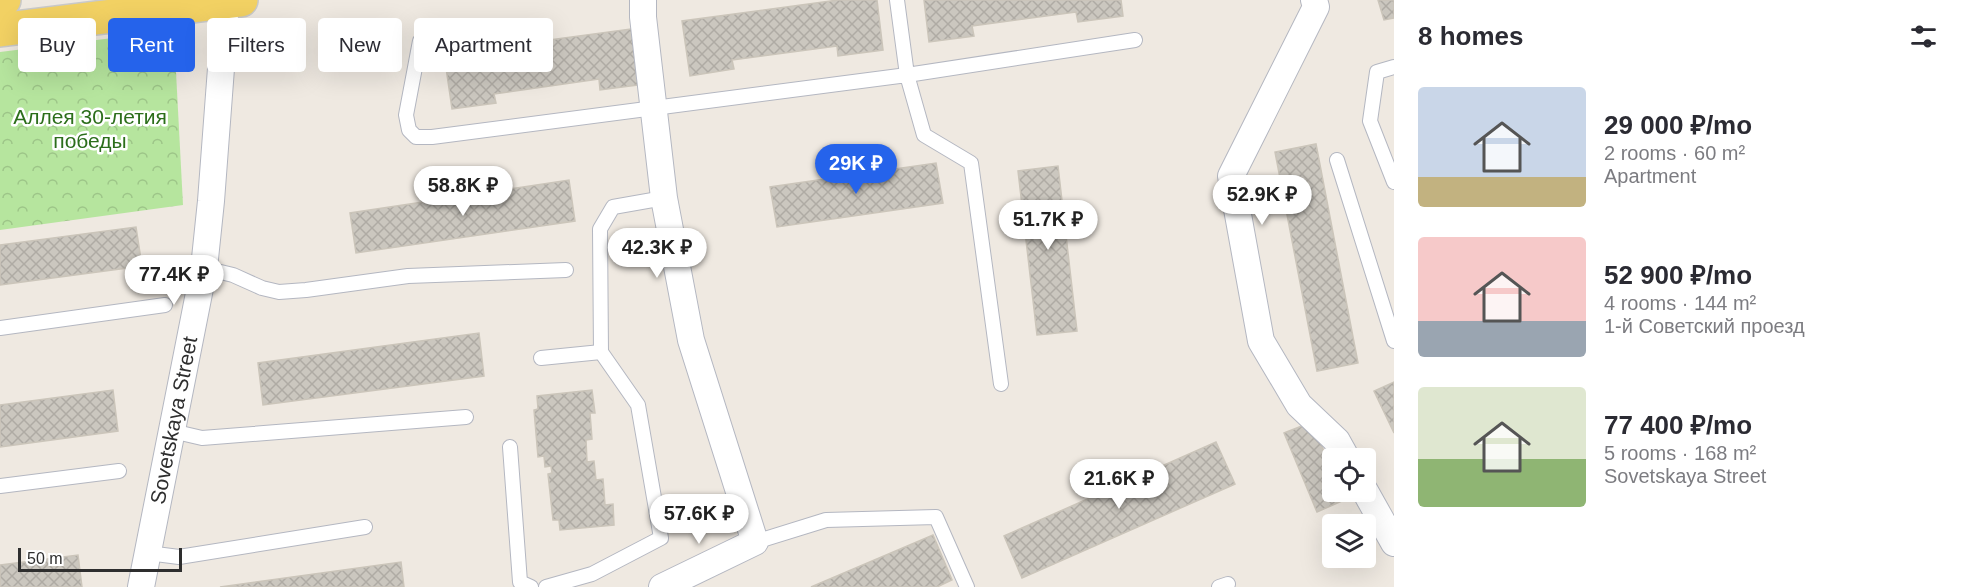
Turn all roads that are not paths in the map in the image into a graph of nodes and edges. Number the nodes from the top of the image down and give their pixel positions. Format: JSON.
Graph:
{"nodes":[{"id":1,"x":643,"y":0,"type":"edge"},
{"id":2,"x":897,"y":0,"type":"edge"},
{"id":3,"x":1314,"y":0,"type":"edge"},
{"id":4,"x":234,"y":1,"type":"edge"},
{"id":5,"x":0,"y":30,"type":"edge"},
{"id":6,"x":1135,"y":40,"type":"dead end"},
{"id":7,"x":1394,"y":67,"type":"edge"},
{"id":8,"x":414,"y":72,"type":"edge"},
{"id":9,"x":907,"y":75,"type":"junction"},
{"id":10,"x":653,"y":107,"type":"junction"},
{"id":11,"x":1337,"y":160,"type":"dead end"},
{"id":12,"x":1394,"y":182,"type":"edge"},
{"id":13,"x":664,"y":198,"type":"junction"},
{"id":14,"x":204,"y":268,"type":"junction"},
{"id":15,"x":566,"y":270,"type":"dead end"},
{"id":16,"x":165,"y":305,"type":"dead end"},
{"id":17,"x":0,"y":328,"type":"edge"},
{"id":18,"x":1394,"y":341,"type":"edge"},
{"id":19,"x":601,"y":352,"type":"junction"},
{"id":20,"x":541,"y":358,"type":"dead end"},
{"id":21,"x":1001,"y":384,"type":"dead end"},
{"id":22,"x":466,"y":417,"type":"dead end"},
{"id":23,"x":172,"y":431,"type":"junction"},
{"id":24,"x":510,"y":447,"type":"dead end"},
{"id":25,"x":1341,"y":448,"type":"edge"},
{"id":26,"x":119,"y":471,"type":"dead end"},
{"id":27,"x":0,"y":486,"type":"edge"},
{"id":28,"x":1371,"y":502,"type":"edge"},
{"id":29,"x":365,"y":527,"type":"dead end"},
{"id":30,"x":755,"y":542,"type":"junction"},
{"id":31,"x":1394,"y":543,"type":"edge"},
{"id":32,"x":148,"y":553,"type":"junction"},
{"id":33,"x":141,"y":587,"type":"edge"},
{"id":34,"x":531,"y":587,"type":"edge"},
{"id":35,"x":546,"y":587,"type":"edge"},
{"id":36,"x":662,"y":587,"type":"edge"},
{"id":37,"x":967,"y":587,"type":"edge"}],
"edges":[{"from":1,"to":10,"type":"street"},
{"from":2,"to":9,"type":"lane"},
{"from":3,"to":25,"type":"street"},
{"from":4,"to":5,"type":"main road"},
{"from":4,"to":14,"type":"street","name":"Sovetskaya Street"},
{"from":6,"to":9,"type":"lane"},
{"from":7,"to":12,"type":"lane"},
{"from":8,"to":10,"type":"lane"},
{"from":9,"to":10,"type":"lane"},
{"from":9,"to":21,"type":"lane"},
{"from":10,"to":13,"type":"street"},
{"from":11,"to":18,"type":"lane"},
{"from":13,"to":19,"type":"lane"},
{"from":13,"to":30,"type":"street"},
{"from":14,"to":15,"type":"lane"},
{"from":14,"to":23,"type":"street","name":"Sovetskaya Street"},
{"from":16,"to":17,"type":"lane"},
{"from":19,"to":20,"type":"lane"},
{"from":19,"to":35,"type":"lane"},
{"from":22,"to":23,"type":"lane"},
{"from":23,"to":32,"type":"street","name":"Sovetskaya Street"},
{"from":24,"to":34,"type":"lane"},
{"from":26,"to":27,"type":"lane"},
{"from":28,"to":31,"type":"street"},
{"from":29,"to":32,"type":"lane"},
{"from":30,"to":36,"type":"street"},
{"from":30,"to":37,"type":"lane"},
{"from":32,"to":33,"type":"street","name":"Sovetskaya Street"}]}
